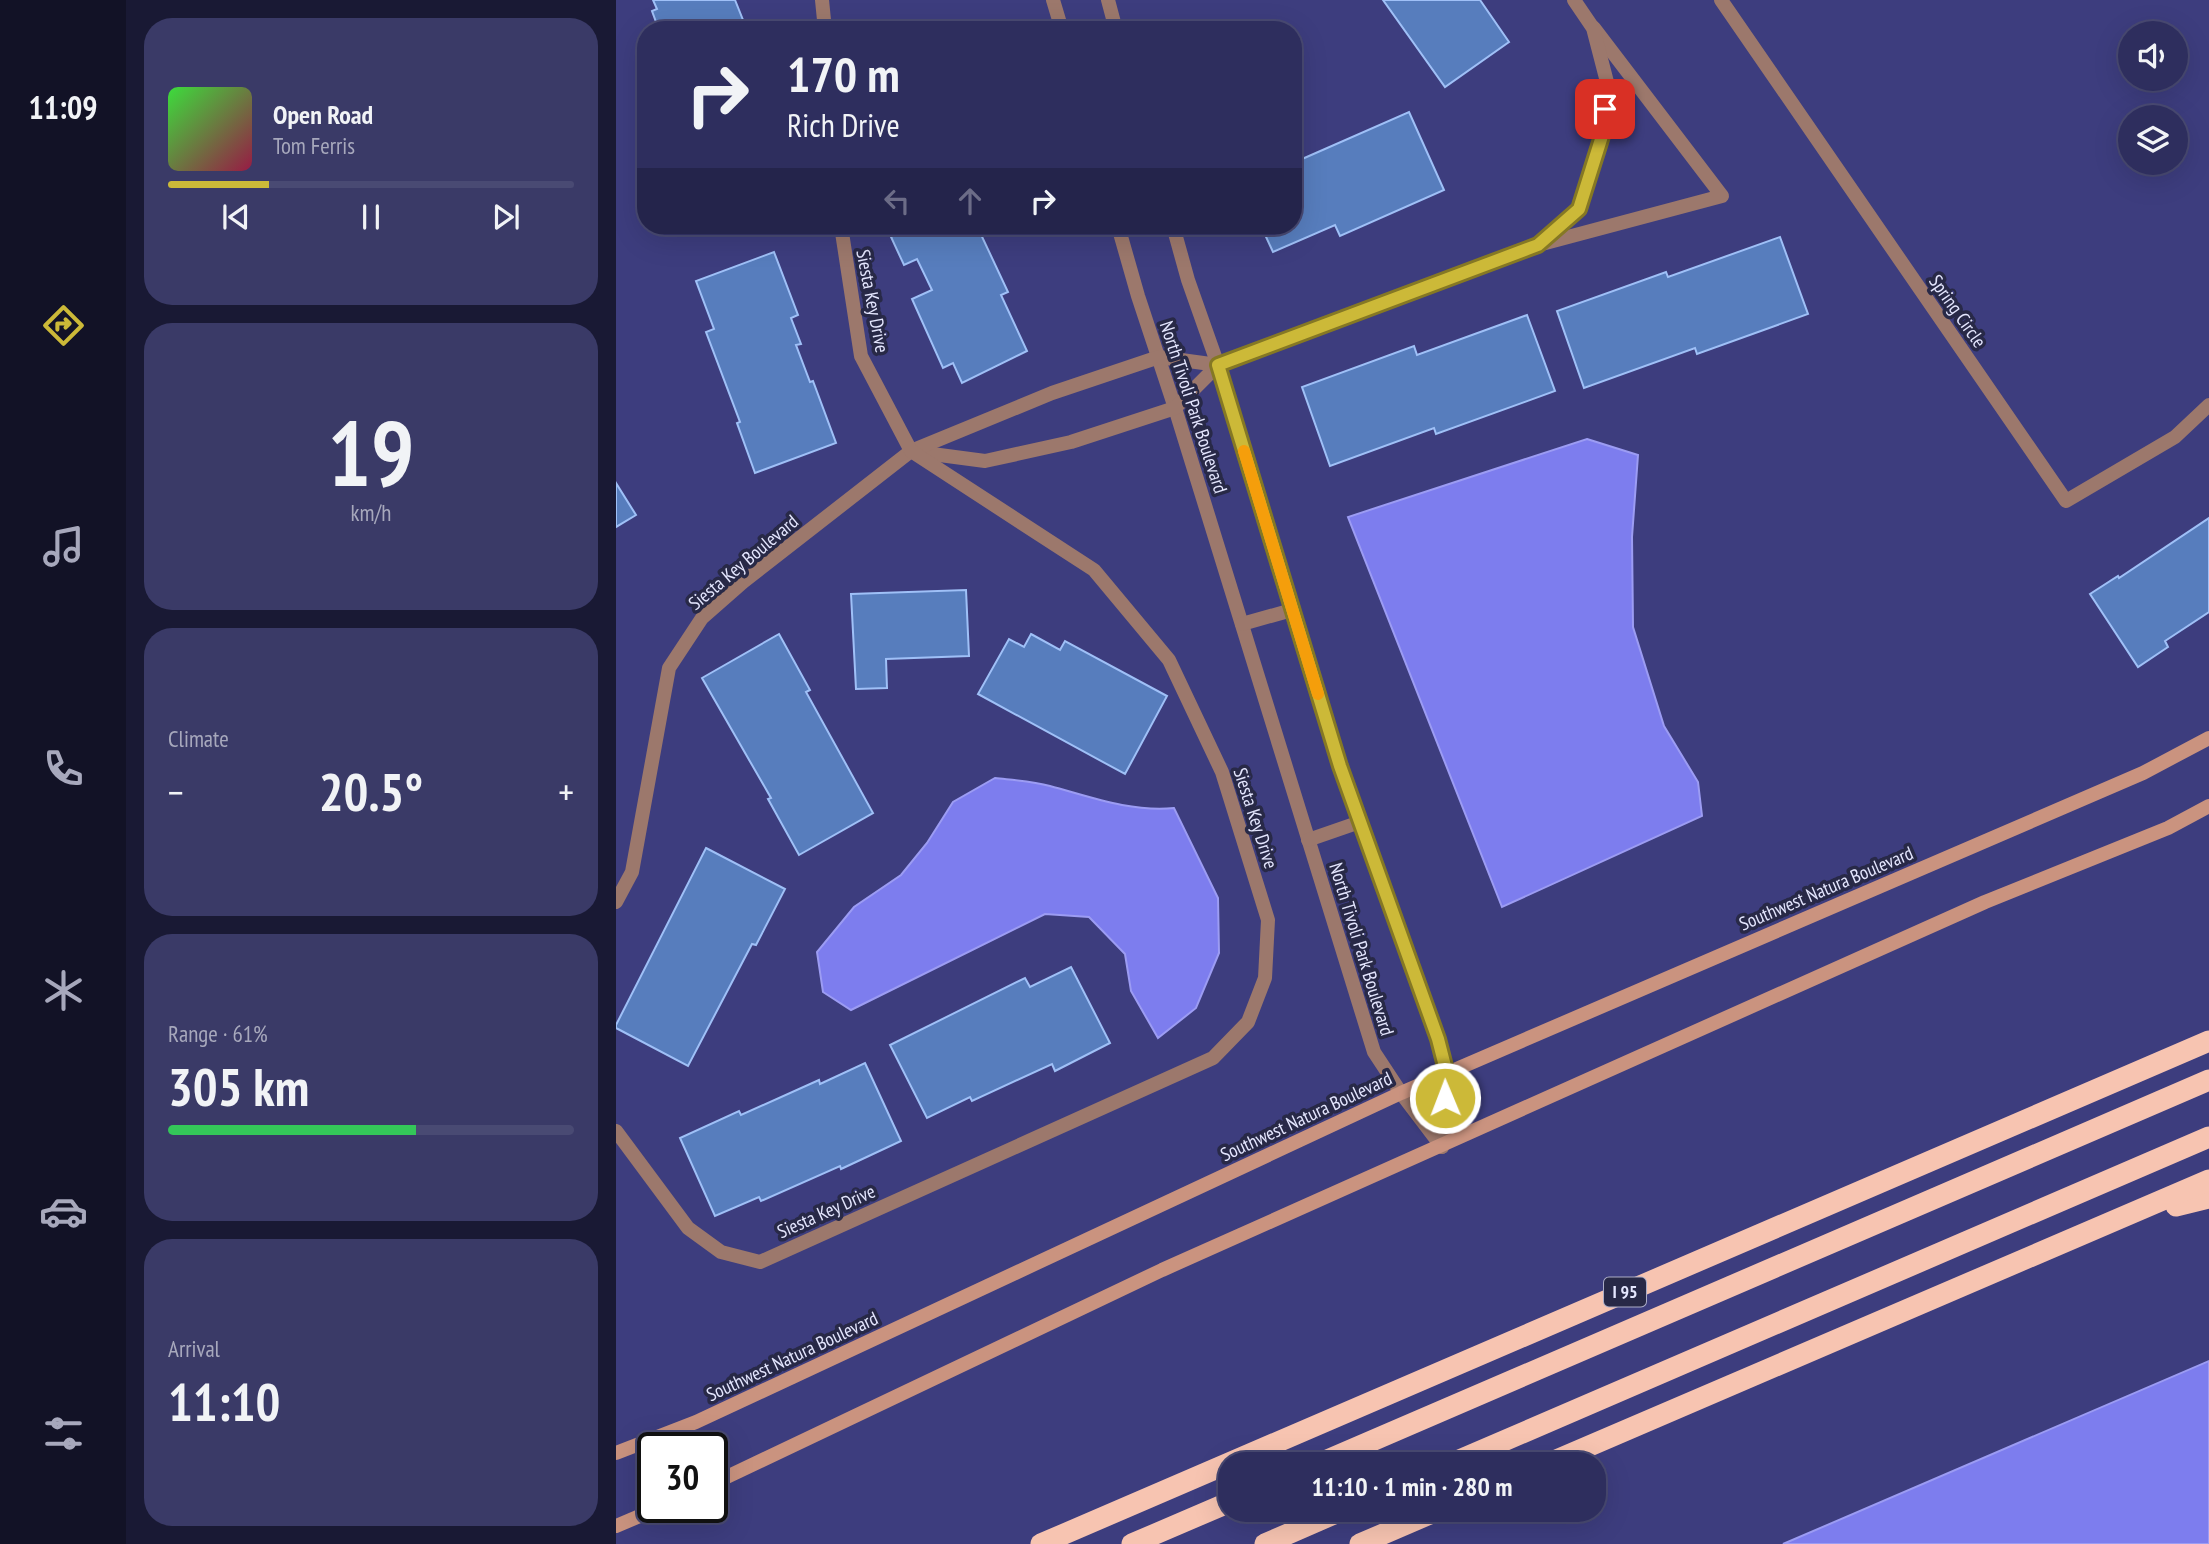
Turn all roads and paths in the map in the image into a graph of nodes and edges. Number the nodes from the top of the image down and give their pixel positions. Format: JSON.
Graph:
{"nodes":[{"id":1,"x":822,"y":0,"type":"edge"},
{"id":2,"x":1053,"y":0,"type":"edge"},
{"id":3,"x":1108,"y":0,"type":"edge"},
{"id":4,"x":1574,"y":0,"type":"edge"},
{"id":5,"x":1721,"y":0,"type":"edge"},
{"id":6,"x":824,"y":21,"type":"edge"},
{"id":7,"x":1059,"y":21,"type":"edge"},
{"id":8,"x":1114,"y":21,"type":"edge"},
{"id":9,"x":1593,"y":28,"type":"junction"},
{"id":10,"x":842,"y":235,"type":"edge"},
{"id":11,"x":1121,"y":235,"type":"edge"},
{"id":12,"x":1176,"y":235,"type":"edge"},
{"id":13,"x":1538,"y":245,"type":"junction"},
{"id":14,"x":1159,"y":357,"type":"junction"},
{"id":15,"x":1218,"y":365,"type":"junction"},
{"id":16,"x":2209,"y":405,"type":"edge"},
{"id":17,"x":1175,"y":408,"type":"junction"},
{"id":18,"x":911,"y":451,"type":"junction"},
{"id":19,"x":1293,"y":610,"type":"junction"},
{"id":20,"x":1242,"y":624,"type":"junction"},
{"id":21,"x":2209,"y":738,"type":"edge"},
{"id":22,"x":2209,"y":806,"type":"edge"},
{"id":23,"x":1360,"y":822,"type":"junction"},
{"id":24,"x":1308,"y":840,"type":"junction"},
{"id":25,"x":616,"y":902,"type":"edge"},
{"id":26,"x":2209,"y":1041,"type":"edge"},
{"id":27,"x":1447,"y":1074,"type":"junction"},
{"id":28,"x":2209,"y":1080,"type":"edge"},
{"id":29,"x":1401,"y":1093,"type":"junction"},
{"id":30,"x":616,"y":1131,"type":"edge"},
{"id":31,"x":2209,"y":1137,"type":"edge"},
{"id":32,"x":1442,"y":1147,"type":"junction"},
{"id":33,"x":2209,"y":1180,"type":"edge"},
{"id":34,"x":2209,"y":1198,"type":"edge"},
{"id":35,"x":2116,"y":1220,"type":"junction"},
{"id":36,"x":1346,"y":1452,"type":"edge"},
{"id":37,"x":1478,"y":1452,"type":"edge"},
{"id":38,"x":1575,"y":1452,"type":"edge"},
{"id":39,"x":616,"y":1453,"type":"edge"},
{"id":40,"x":728,"y":1476,"type":"edge"},
{"id":41,"x":1218,"y":1507,"type":"edge"},
{"id":42,"x":637,"y":1517,"type":"edge"},
{"id":43,"x":1315,"y":1522,"type":"edge"},
{"id":44,"x":1411,"y":1522,"type":"edge"},
{"id":45,"x":616,"y":1526,"type":"edge"},
{"id":46,"x":1041,"y":1544,"type":"edge"},
{"id":47,"x":1132,"y":1544,"type":"edge"},
{"id":48,"x":1265,"y":1544,"type":"edge"},
{"id":49,"x":1360,"y":1544,"type":"edge"}],
"edges":[{"from":1,"to":6,"type":"street"},
{"from":2,"to":7,"type":"street"},
{"from":3,"to":8,"type":"street"},
{"from":4,"to":9,"type":"street"},
{"from":5,"to":16,"type":"street","name":"Spring Circle"},
{"from":9,"to":13,"type":"street"},
{"from":9,"to":13,"type":"street"},
{"from":10,"to":18,"type":"street","name":"Siesta Key Drive"},
{"from":11,"to":14,"type":"street","name":"North Tivoli Park Boulevard"},
{"from":12,"to":15,"type":"street","name":"North Tivoli Park Boulevard"},
{"from":13,"to":15,"type":"street"},
{"from":14,"to":15,"type":"street"},
{"from":14,"to":17,"type":"street","name":"North Tivoli Park Boulevard"},
{"from":14,"to":18,"type":"street","name":"Siesta Key Boulevard"},
{"from":15,"to":17,"type":"street"},
{"from":15,"to":19,"type":"street","name":"North Tivoli Park Boulevard"},
{"from":17,"to":18,"type":"street"},
{"from":17,"to":20,"type":"street","name":"North Tivoli Park Boulevard"},
{"from":18,"to":25,"type":"street","name":"Siesta Key Boulevard"},
{"from":18,"to":30,"type":"street","name":"Siesta Key Drive"},
{"from":19,"to":20,"type":"street"},
{"from":19,"to":23,"type":"street","name":"North Tivoli Park Boulevard"},
{"from":20,"to":24,"type":"street","name":"North Tivoli Park Boulevard"},
{"from":21,"to":27,"type":"street","name":"Southwest Natura Boulevard"},
{"from":22,"to":32,"type":"street"},
{"from":23,"to":24,"type":"street"},
{"from":23,"to":27,"type":"street","name":"North Tivoli Park Boulevard"},
{"from":24,"to":29,"type":"street","name":"North Tivoli Park Boulevard"},
{"from":26,"to":46,"type":"highway","number":"I 95"},
{"from":27,"to":29,"type":"street","name":"Southwest Natura Boulevard"},
{"from":27,"to":32,"type":"street","name":"North Tivoli Park Boulevard"},
{"from":28,"to":36,"type":"highway"},
{"from":29,"to":32,"type":"street","name":"North Tivoli Park Boulevard"},
{"from":29,"to":39,"type":"street","name":"Southwest Natura Boulevard"},
{"from":31,"to":37,"type":"highway"},
{"from":32,"to":40,"type":"street"},
{"from":33,"to":35,"type":"highway"},
{"from":34,"to":35,"type":"highway"},
{"from":35,"to":38,"type":"highway"},
{"from":41,"to":47,"type":"highway"},
{"from":42,"to":45,"type":"street"},
{"from":43,"to":48,"type":"highway"},
{"from":44,"to":49,"type":"highway"}]}
